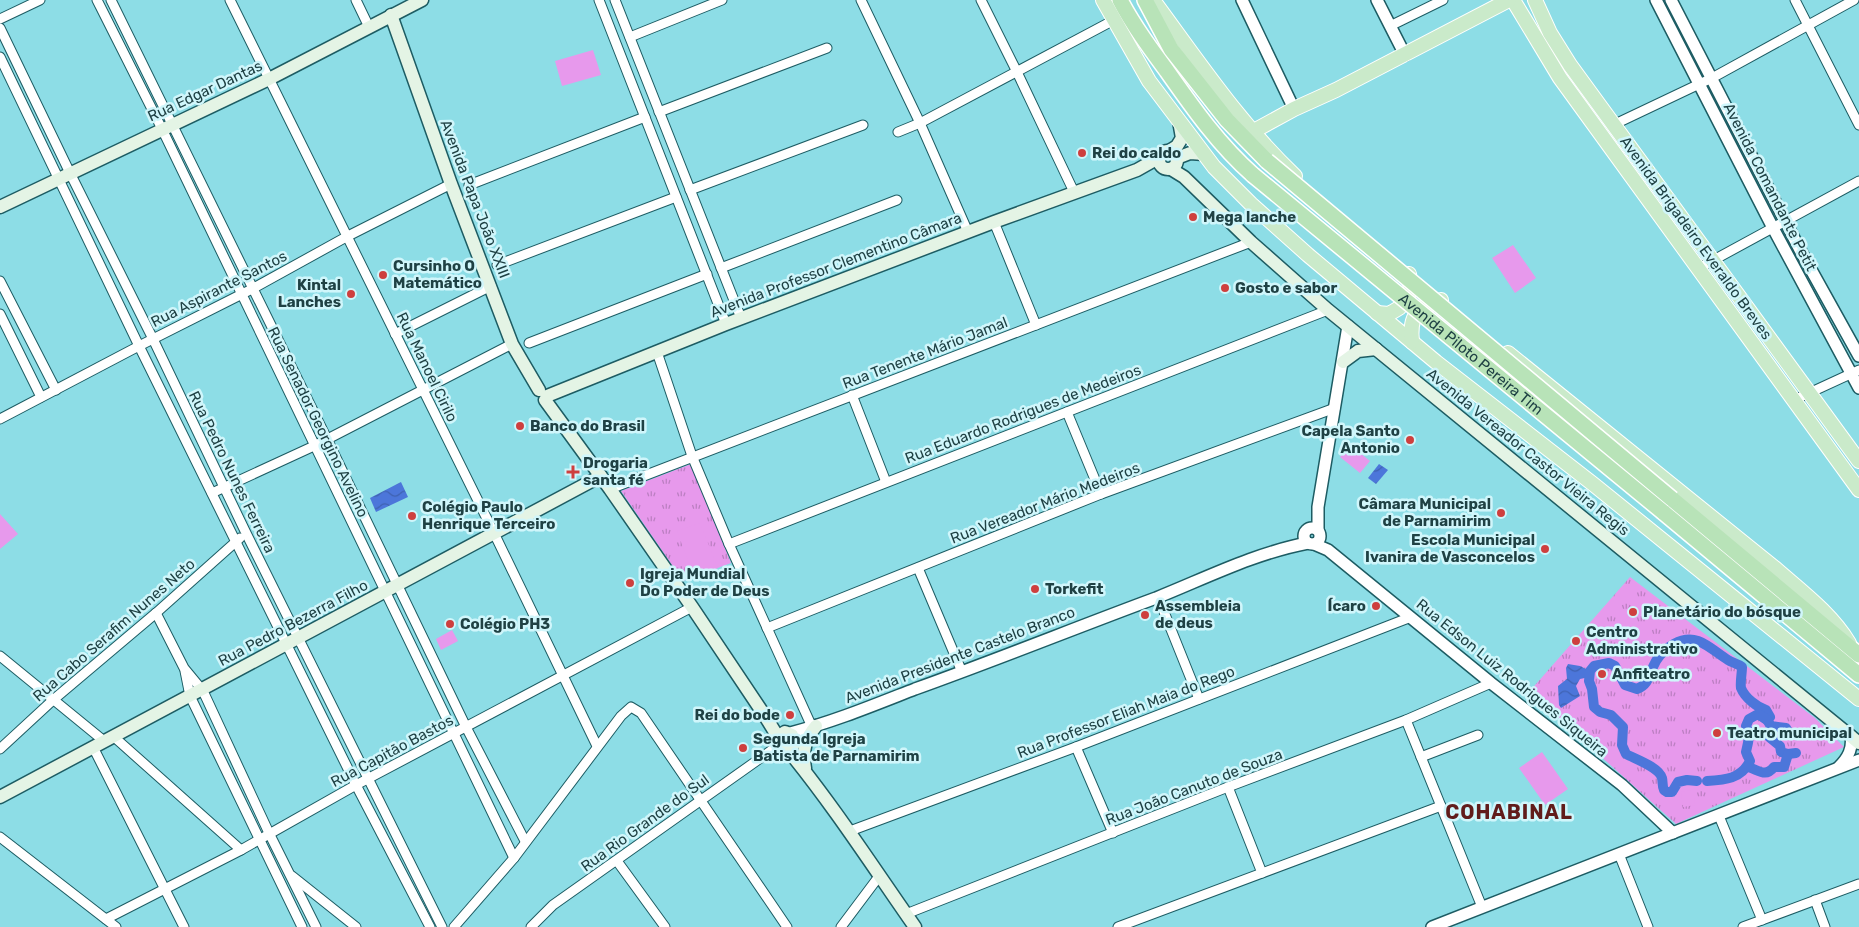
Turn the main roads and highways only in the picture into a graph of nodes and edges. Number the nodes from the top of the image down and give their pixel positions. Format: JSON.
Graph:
{"nodes":[{"id":1,"x":422,"y":0,"type":"edge"},
{"id":2,"x":1103,"y":0,"type":"edge"},
{"id":3,"x":1120,"y":0,"type":"edge"},
{"id":4,"x":1145,"y":0,"type":"edge"},
{"id":5,"x":1153,"y":0,"type":"edge"},
{"id":6,"x":1511,"y":0,"type":"edge"},
{"id":7,"x":1535,"y":0,"type":"edge"},
{"id":8,"x":391,"y":15,"type":"junction"},
{"id":9,"x":1179,"y":121,"type":"junction"},
{"id":10,"x":1252,"y":132,"type":"junction"},
{"id":11,"x":1204,"y":154,"type":"junction"},
{"id":12,"x":1170,"y":161,"type":"junction"},
{"id":13,"x":0,"y":207,"type":"edge"},
{"id":14,"x":1409,"y":274,"type":"junction"},
{"id":15,"x":1441,"y":300,"type":"junction"},
{"id":16,"x":1377,"y":313,"type":"junction"},
{"id":17,"x":1412,"y":342,"type":"junction"},
{"id":18,"x":1376,"y":349,"type":"junction"},
{"id":19,"x":1343,"y":362,"type":"road end"},
{"id":20,"x":544,"y":395,"type":"junction"},
{"id":21,"x":1859,"y":461,"type":"edge"},
{"id":22,"x":601,"y":476,"type":"junction"},
{"id":23,"x":1859,"y":490,"type":"edge"},
{"id":24,"x":1856,"y":653,"type":"edge"},
{"id":25,"x":1859,"y":675,"type":"edge"},
{"id":26,"x":1859,"y":699,"type":"edge"},
{"id":27,"x":814,"y":727,"type":"road end"},
{"id":28,"x":1855,"y":740,"type":"edge"},
{"id":29,"x":806,"y":771,"type":"junction"},
{"id":30,"x":0,"y":797,"type":"edge"},
{"id":31,"x":915,"y":927,"type":"edge"}],
"edges":[{"from":1,"to":8,"type":"main road","name":"Rua Edgar Dantas"},
{"from":2,"to":9,"type":"main road"},
{"from":3,"to":25,"type":"highway","name":"Avenida Piloto Pereira Tim","bridge":true},
{"from":4,"to":24,"type":"highway","name":"Avenida Piloto Pereira Tim","bridge":true},
{"from":5,"to":10,"type":"main road"},
{"from":6,"to":10,"type":"main road"},
{"from":6,"to":23,"type":"main road","name":"Avenida Brigadeiro Everaldo Breves"},
{"from":7,"to":21,"type":"main road","name":"Avenida Brigadeiro Everaldo Breves"},
{"from":8,"to":13,"type":"main road","name":"Rua Edgar Dantas"},
{"from":8,"to":20,"type":"main road","name":"Avenida Papa João XXIII"},
{"from":9,"to":11,"type":"main road"},
{"from":9,"to":12,"type":"main road","name":"Avenida Professor Clementino Câmara"},
{"from":10,"to":14,"type":"main road"},
{"from":11,"to":12,"type":"main road","name":"Avenida Professor Clementino Câmara"},
{"from":11,"to":16,"type":"main road"},
{"from":12,"to":18,"type":"main road","name":"Avenida Vereador Castor Vieira Regis"},
{"from":12,"to":20,"type":"main road","name":"Avenida Professor Clementino Câmara"},
{"from":14,"to":15,"type":"main road"},
{"from":14,"to":16,"type":"main road"},
{"from":15,"to":17,"type":"main road"},
{"from":15,"to":24,"type":"main road"},
{"from":16,"to":17,"type":"main road"},
{"from":17,"to":26,"type":"main road"},
{"from":18,"to":19,"type":"main road"},
{"from":18,"to":28,"type":"main road","name":"Avenida Vereador Castor Vieira Regis"},
{"from":20,"to":22,"type":"main road","name":"Avenida Papa João XXIII"},
{"from":22,"to":29,"type":"main road","name":"Avenida Papa João XXIII"},
{"from":22,"to":30,"type":"main road","name":"Rua Pedro Bezerra Filho"},
{"from":27,"to":29,"type":"main road"},
{"from":29,"to":31,"type":"main road","name":"Avenida Papa João XXIII"}]}
